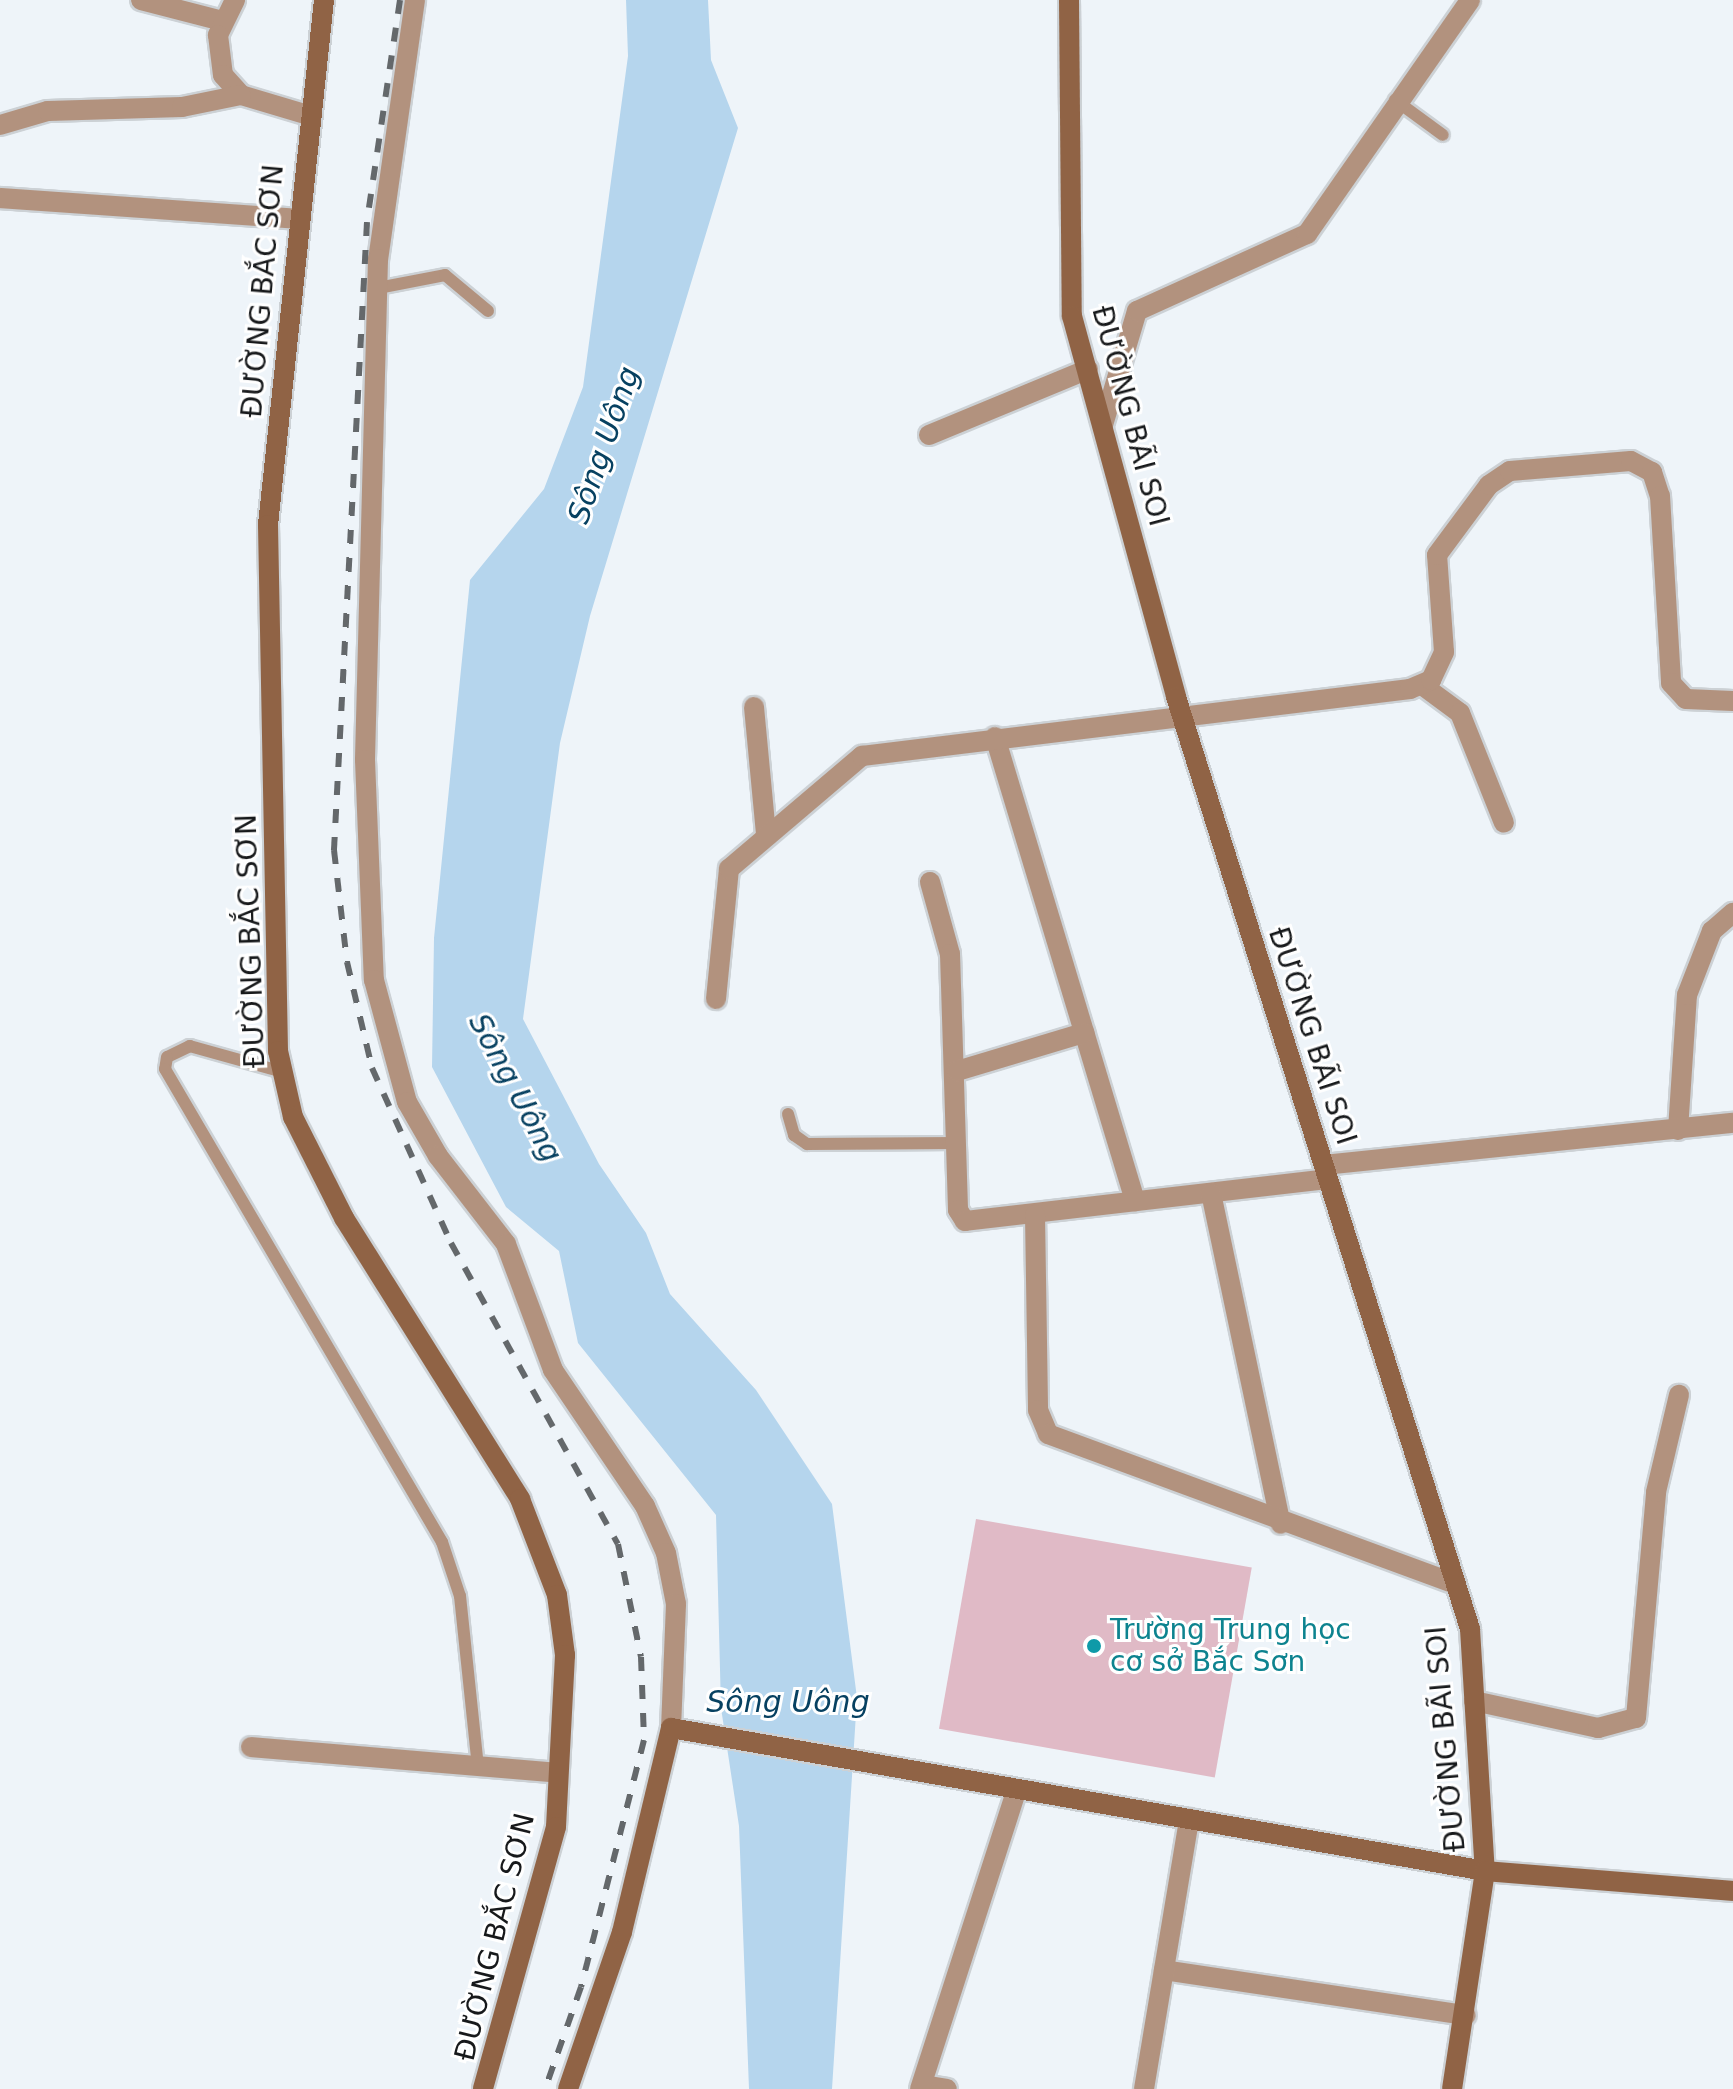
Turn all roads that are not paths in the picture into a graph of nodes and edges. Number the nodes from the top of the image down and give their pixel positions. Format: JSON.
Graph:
{"nodes":[{"id":1,"x":141,"y":0,"type":"edge"},
{"id":2,"x":235,"y":0,"type":"edge"},
{"id":3,"x":324,"y":0,"type":"edge"},
{"id":4,"x":415,"y":0,"type":"edge"},
{"id":5,"x":1069,"y":0,"type":"edge"},
{"id":6,"x":1470,"y":0,"type":"edge"},
{"id":7,"x":222,"y":21,"type":"junction"},
{"id":8,"x":241,"y":95,"type":"junction"},
{"id":9,"x":1395,"y":100,"type":"junction"},
{"id":10,"x":308,"y":115,"type":"junction"},
{"id":11,"x":0,"y":125,"type":"edge"},
{"id":12,"x":1443,"y":135,"type":"dead end"},
{"id":13,"x":0,"y":198,"type":"edge"},
{"id":14,"x":297,"y":219,"type":"junction"},
{"id":15,"x":378,"y":288,"type":"junction"},
{"id":16,"x":488,"y":311,"type":"dead end"},
{"id":17,"x":1088,"y":369,"type":"junction"},
{"id":18,"x":1103,"y":425,"type":"junction"},
{"id":19,"x":929,"y":435,"type":"dead end"},
{"id":20,"x":1422,"y":685,"type":"junction"},
{"id":21,"x":1733,"y":701,"type":"edge"},
{"id":22,"x":754,"y":707,"type":"dead end"},
{"id":23,"x":1183,"y":719,"type":"junction"},
{"id":24,"x":995,"y":737,"type":"junction"},
{"id":25,"x":1504,"y":823,"type":"dead end"},
{"id":26,"x":766,"y":833,"type":"junction"},
{"id":27,"x":930,"y":882,"type":"dead end"},
{"id":28,"x":1733,"y":913,"type":"edge"},
{"id":29,"x":716,"y":999,"type":"dead end"},
{"id":30,"x":1084,"y":1033,"type":"junction"},
{"id":31,"x":957,"y":1071,"type":"junction"},
{"id":32,"x":283,"y":1072,"type":"junction"},
{"id":33,"x":788,"y":1114,"type":"dead end"},
{"id":34,"x":1733,"y":1123,"type":"edge"},
{"id":35,"x":1678,"y":1130,"type":"junction"},
{"id":36,"x":957,"y":1143,"type":"junction"},
{"id":37,"x":1326,"y":1172,"type":"junction"},
{"id":38,"x":1211,"y":1193,"type":"junction"},
{"id":39,"x":1135,"y":1201,"type":"junction"},
{"id":40,"x":1035,"y":1215,"type":"junction"},
{"id":41,"x":1679,"y":1395,"type":"dead end"},
{"id":42,"x":1281,"y":1524,"type":"junction"},
{"id":43,"x":1455,"y":1584,"type":"junction"},
{"id":44,"x":1474,"y":1701,"type":"junction"},
{"id":45,"x":680,"y":1730,"type":"junction"},
{"id":46,"x":251,"y":1747,"type":"dead end"},
{"id":47,"x":478,"y":1766,"type":"junction"},
{"id":48,"x":558,"y":1773,"type":"junction"},
{"id":49,"x":1017,"y":1789,"type":"junction"},
{"id":50,"x":1189,"y":1819,"type":"junction"},
{"id":51,"x":1485,"y":1871,"type":"junction"},
{"id":52,"x":1733,"y":1891,"type":"edge"},
{"id":53,"x":1164,"y":1970,"type":"junction"},
{"id":54,"x":1466,"y":2015,"type":"junction"},
{"id":55,"x":921,"y":2087,"type":"edge"},
{"id":56,"x":483,"y":2089,"type":"edge"},
{"id":57,"x":568,"y":2089,"type":"edge"},
{"id":58,"x":947,"y":2089,"type":"edge"},
{"id":59,"x":1144,"y":2089,"type":"edge"},
{"id":60,"x":1452,"y":2089,"type":"edge"}],
"edges":[{"from":1,"to":7,"type":"street"},
{"from":2,"to":7,"type":"street"},
{"from":3,"to":10,"type":"main road","name":"ĐƯỜNG BẮC SƠN"},
{"from":4,"to":15,"type":"street"},
{"from":5,"to":17,"type":"main road","name":"ĐƯỜNG BÃI SOI"},
{"from":6,"to":9,"type":"street"},
{"from":7,"to":8,"type":"street"},
{"from":8,"to":10,"type":"street"},
{"from":8,"to":11,"type":"street"},
{"from":9,"to":12,"type":"lane"},
{"from":9,"to":18,"type":"street"},
{"from":10,"to":14,"type":"main road","name":"ĐƯỜNG BẮC SƠN"},
{"from":13,"to":14,"type":"street"},
{"from":14,"to":32,"type":"main road","name":"ĐƯỜNG BẮC SƠN"},
{"from":15,"to":16,"type":"lane"},
{"from":15,"to":45,"type":"street"},
{"from":17,"to":18,"type":"main road","name":"ĐƯỜNG BÃI SOI"},
{"from":17,"to":19,"type":"street"},
{"from":18,"to":23,"type":"main road","name":"ĐƯỜNG BÃI SOI"},
{"from":20,"to":21,"type":"street"},
{"from":20,"to":23,"type":"street"},
{"from":20,"to":25,"type":"street"},
{"from":22,"to":26,"type":"street"},
{"from":23,"to":24,"type":"street"},
{"from":23,"to":37,"type":"main road","name":"ĐƯỜNG BÃI SOI"},
{"from":24,"to":26,"type":"street"},
{"from":24,"to":30,"type":"street"},
{"from":26,"to":29,"type":"street"},
{"from":27,"to":31,"type":"street"},
{"from":28,"to":35,"type":"street"},
{"from":30,"to":31,"type":"street"},
{"from":30,"to":39,"type":"street"},
{"from":31,"to":36,"type":"street"},
{"from":32,"to":47,"type":"lane"},
{"from":32,"to":48,"type":"main road","name":"ĐƯỜNG BẮC SƠN"},
{"from":33,"to":36,"type":"lane"},
{"from":34,"to":35,"type":"street"},
{"from":35,"to":37,"type":"street"},
{"from":36,"to":40,"type":"street"},
{"from":37,"to":38,"type":"street"},
{"from":37,"to":43,"type":"main road","name":"ĐƯỜNG BÃI SOI"},
{"from":38,"to":39,"type":"street"},
{"from":38,"to":42,"type":"street"},
{"from":39,"to":40,"type":"street"},
{"from":40,"to":42,"type":"street"},
{"from":41,"to":44,"type":"street"},
{"from":42,"to":43,"type":"street"},
{"from":43,"to":44,"type":"main road","name":"ĐƯỜNG BÃI SOI"},
{"from":44,"to":51,"type":"main road","name":"ĐƯỜNG BÃI SOI"},
{"from":45,"to":49,"type":"main road"},
{"from":45,"to":57,"type":"main road"},
{"from":46,"to":47,"type":"street"},
{"from":47,"to":48,"type":"street"},
{"from":48,"to":56,"type":"main road","name":"ĐƯỜNG BẮC SƠN"},
{"from":49,"to":50,"type":"main road"},
{"from":49,"to":55,"type":"street"},
{"from":50,"to":51,"type":"main road"},
{"from":50,"to":53,"type":"street"},
{"from":51,"to":52,"type":"main road"},
{"from":51,"to":54,"type":"main road","name":"ĐƯỜNG BÃI SOI"},
{"from":53,"to":54,"type":"street"},
{"from":53,"to":59,"type":"street"},
{"from":54,"to":60,"type":"main road","name":"ĐƯỜNG BÃI SOI"},
{"from":55,"to":58,"type":"street"}]}
